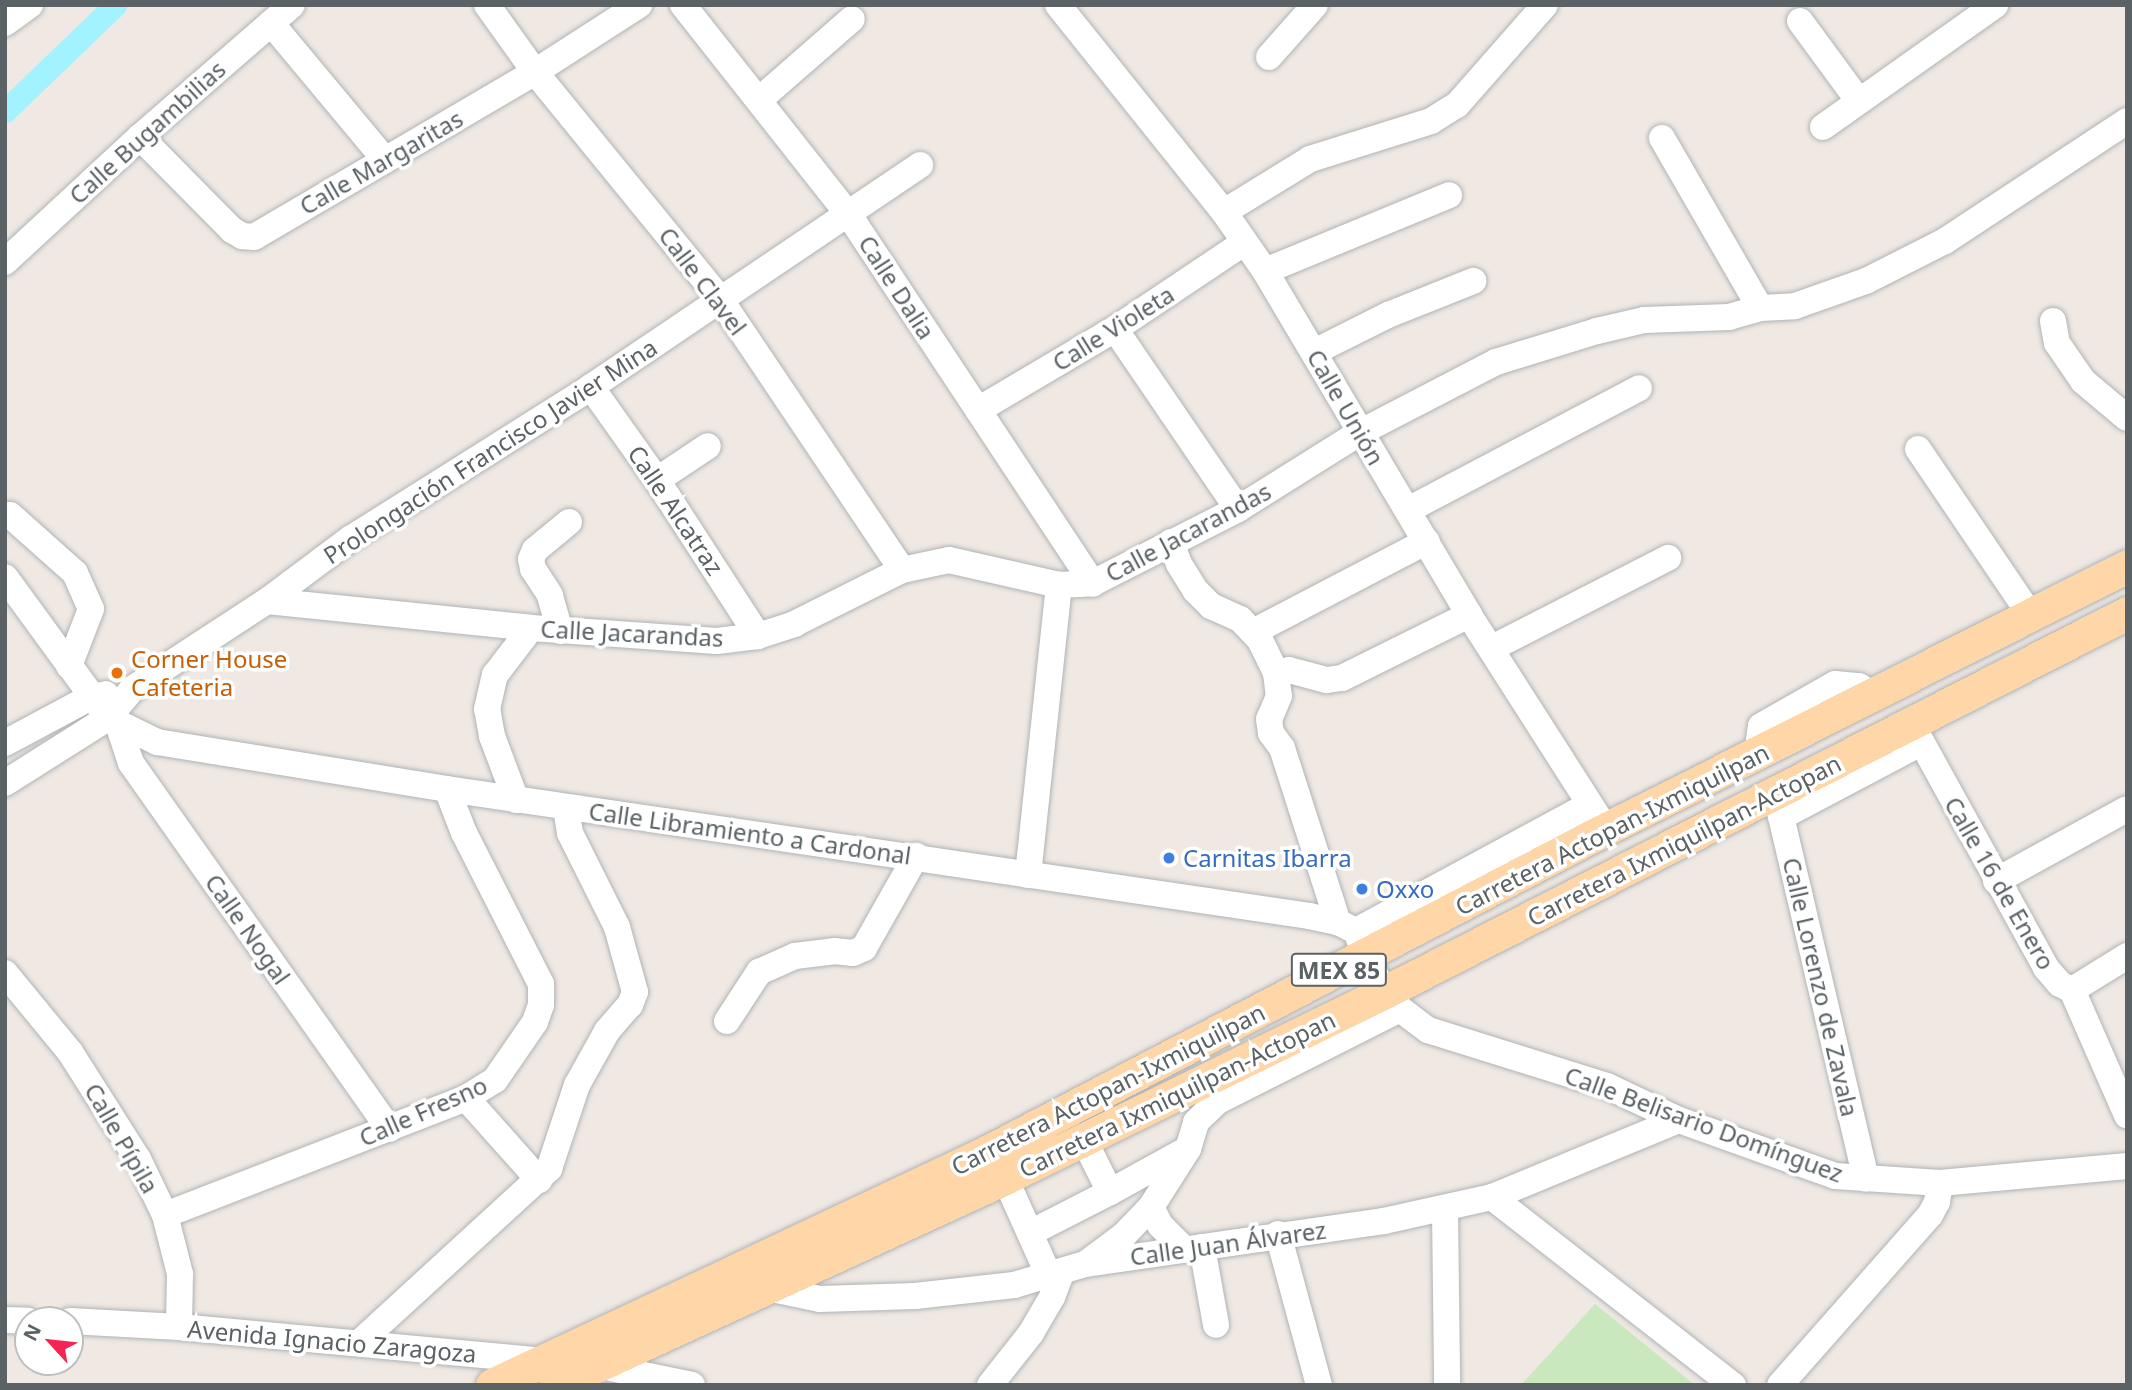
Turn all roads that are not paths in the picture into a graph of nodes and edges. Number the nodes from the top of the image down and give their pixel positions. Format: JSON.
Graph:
{"nodes":[{"id":1,"x":30,"y":5,"type":"edge"},
{"id":2,"x":292,"y":5,"type":"edge"},
{"id":3,"x":487,"y":5,"type":"edge"},
{"id":4,"x":639,"y":5,"type":"edge"},
{"id":5,"x":683,"y":5,"type":"edge"},
{"id":6,"x":1058,"y":5,"type":"edge"},
{"id":7,"x":1315,"y":5,"type":"edge"},
{"id":8,"x":1545,"y":5,"type":"edge"},
{"id":9,"x":1995,"y":5,"type":"edge"},
{"id":10,"x":852,"y":19,"type":"dead end"},
{"id":11,"x":1800,"y":21,"type":"dead end"},
{"id":12,"x":5,"y":23,"type":"edge"},
{"id":13,"x":271,"y":23,"type":"junction"},
{"id":14,"x":1269,"y":57,"type":"dead end"},
{"id":15,"x":535,"y":72,"type":"junction"},
{"id":16,"x":759,"y":100,"type":"junction"},
{"id":17,"x":1858,"y":100,"type":"junction"},
{"id":18,"x":2127,"y":121,"type":"edge"},
{"id":19,"x":1823,"y":127,"type":"dead end"},
{"id":20,"x":140,"y":137,"type":"junction"},
{"id":21,"x":1662,"y":138,"type":"dead end"},
{"id":22,"x":385,"y":160,"type":"junction"},
{"id":23,"x":920,"y":165,"type":"dead end"},
{"id":24,"x":1448,"y":195,"type":"dead end"},
{"id":25,"x":1224,"y":212,"type":"junction"},
{"id":26,"x":849,"y":215,"type":"junction"},
{"id":27,"x":1245,"y":242,"type":"junction"},
{"id":28,"x":5,"y":262,"type":"edge"},
{"id":29,"x":1265,"y":271,"type":"junction"},
{"id":30,"x":1473,"y":281,"type":"dead end"},
{"id":31,"x":720,"y":299,"type":"junction"},
{"id":32,"x":1760,"y":308,"type":"junction"},
{"id":33,"x":2053,"y":321,"type":"dead end"},
{"id":34,"x":1115,"y":329,"type":"junction"},
{"id":35,"x":1314,"y":352,"type":"junction"},
{"id":36,"x":590,"y":387,"type":"junction"},
{"id":37,"x":1639,"y":388,"type":"dead end"},
{"id":38,"x":978,"y":410,"type":"junction"},
{"id":39,"x":2127,"y":418,"type":"edge"},
{"id":40,"x":1359,"y":433,"type":"junction"},
{"id":41,"x":708,"y":446,"type":"dead end"},
{"id":42,"x":1918,"y":449,"type":"dead end"},
{"id":43,"x":657,"y":480,"type":"junction"},
{"id":44,"x":1238,"y":509,"type":"junction"},
{"id":45,"x":1408,"y":510,"type":"junction"},
{"id":46,"x":5,"y":517,"type":"edge"},
{"id":47,"x":569,"y":523,"type":"dead end"},
{"id":48,"x":1427,"y":541,"type":"junction"},
{"id":49,"x":1171,"y":542,"type":"junction"},
{"id":50,"x":1668,"y":558,"type":"dead end"},
{"id":51,"x":2127,"y":566,"type":"edge"},
{"id":52,"x":902,"y":570,"type":"junction"},
{"id":53,"x":5,"y":577,"type":"edge"},
{"id":54,"x":1093,"y":583,"type":"junction"},
{"id":55,"x":1059,"y":585,"type":"junction"},
{"id":56,"x":267,"y":601,"type":"junction"},
{"id":57,"x":2127,"y":613,"type":"edge"},
{"id":58,"x":1469,"y":615,"type":"junction"},
{"id":59,"x":2031,"y":616,"type":"junction"},
{"id":60,"x":531,"y":628,"type":"junction"},
{"id":61,"x":560,"y":631,"type":"junction"},
{"id":62,"x":1252,"y":632,"type":"junction"},
{"id":63,"x":758,"y":636,"type":"junction"},
{"id":64,"x":1492,"y":648,"type":"junction"},
{"id":65,"x":69,"y":666,"type":"junction"},
{"id":66,"x":1276,"y":673,"type":"junction"},
{"id":67,"x":132,"y":689,"type":"junction"},
{"id":68,"x":90,"y":697,"type":"junction"},
{"id":69,"x":113,"y":721,"type":"junction"},
{"id":70,"x":1916,"y":733,"type":"junction"},
{"id":71,"x":5,"y":743,"type":"edge"},
{"id":72,"x":6,"y":780,"type":"edge"},
{"id":73,"x":447,"y":789,"type":"junction"},
{"id":74,"x":516,"y":800,"type":"junction"},
{"id":75,"x":1778,"y":806,"type":"junction"},
{"id":76,"x":566,"y":807,"type":"junction"},
{"id":77,"x":2127,"y":808,"type":"edge"},
{"id":78,"x":1597,"y":817,"type":"junction"},
{"id":79,"x":916,"y":856,"type":"junction"},
{"id":80,"x":1028,"y":876,"type":"junction"},
{"id":81,"x":1996,"y":881,"type":"junction"},
{"id":82,"x":1354,"y":937,"type":"junction"},
{"id":83,"x":2127,"y":956,"type":"edge"},
{"id":84,"x":5,"y":973,"type":"edge"},
{"id":85,"x":2072,"y":990,"type":"junction"},
{"id":86,"x":1392,"y":1001,"type":"junction"},
{"id":87,"x":727,"y":1021,"type":"dead end"},
{"id":88,"x":466,"y":1098,"type":"junction"},
{"id":89,"x":2127,"y":1115,"type":"edge"},
{"id":90,"x":1679,"y":1120,"type":"junction"},
{"id":91,"x":388,"y":1129,"type":"junction"},
{"id":92,"x":1084,"y":1140,"type":"junction"},
{"id":93,"x":1188,"y":1149,"type":"junction"},
{"id":94,"x":2127,"y":1167,"type":"edge"},
{"id":95,"x":1005,"y":1178,"type":"junction"},
{"id":96,"x":538,"y":1180,"type":"junction"},
{"id":97,"x":1866,"y":1180,"type":"junction"},
{"id":98,"x":1940,"y":1183,"type":"junction"},
{"id":99,"x":1110,"y":1192,"type":"junction"},
{"id":100,"x":1492,"y":1197,"type":"junction"},
{"id":101,"x":1151,"y":1207,"type":"junction"},
{"id":102,"x":1445,"y":1209,"type":"junction"},
{"id":103,"x":166,"y":1214,"type":"junction"},
{"id":104,"x":1030,"y":1233,"type":"junction"},
{"id":105,"x":1278,"y":1234,"type":"junction"},
{"id":106,"x":1193,"y":1248,"type":"junction"},
{"id":107,"x":1065,"y":1271,"type":"junction"},
{"id":108,"x":763,"y":1287,"type":"junction"},
{"id":109,"x":84,"y":1322,"type":"edge"},
{"id":110,"x":1216,"y":1325,"type":"dead end"},
{"id":111,"x":179,"y":1327,"type":"junction"},
{"id":112,"x":359,"y":1343,"type":"junction"},
{"id":113,"x":595,"y":1365,"type":"junction"},
{"id":114,"x":550,"y":1373,"type":"edge"},
{"id":115,"x":492,"y":1385,"type":"edge"},
{"id":116,"x":692,"y":1385,"type":"edge"},
{"id":117,"x":990,"y":1385,"type":"edge"},
{"id":118,"x":1319,"y":1385,"type":"edge"},
{"id":119,"x":1447,"y":1385,"type":"edge"},
{"id":120,"x":1733,"y":1385,"type":"edge"},
{"id":121,"x":1780,"y":1385,"type":"edge"}],
"edges":[{"from":1,"to":12,"type":"street"},
{"from":2,"to":13,"type":"street","name":"Calle Bugambilias"},
{"from":3,"to":15,"type":"street","name":"Calle Clavel"},
{"from":4,"to":15,"type":"street","name":"Calle Margaritas"},
{"from":5,"to":16,"type":"street","name":"Calle Dalia"},
{"from":6,"to":25,"type":"street","name":"Calle Unión"},
{"from":7,"to":14,"type":"street"},
{"from":8,"to":25,"type":"street"},
{"from":9,"to":17,"type":"street"},
{"from":10,"to":16,"type":"street"},
{"from":11,"to":17,"type":"street"},
{"from":13,"to":20,"type":"street","name":"Calle Bugambilias"},
{"from":13,"to":22,"type":"street"},
{"from":15,"to":22,"type":"street","name":"Calle Margaritas"},
{"from":15,"to":31,"type":"street","name":"Calle Clavel"},
{"from":16,"to":26,"type":"street","name":"Calle Dalia"},
{"from":17,"to":19,"type":"street"},
{"from":18,"to":32,"type":"street","name":"Calle Jacarandas"},
{"from":20,"to":22,"type":"street","name":"Calle Margaritas"},
{"from":20,"to":28,"type":"street","name":"Calle Bugambilias"},
{"from":21,"to":32,"type":"street"},
{"from":23,"to":26,"type":"street","name":"Prolongación Francisco Javier Mina"},
{"from":24,"to":29,"type":"street"},
{"from":25,"to":27,"type":"street","name":"Calle Unión"},
{"from":26,"to":31,"type":"street","name":"Prolongación Francisco Javier Mina"},
{"from":26,"to":38,"type":"street","name":"Calle Dalia"},
{"from":27,"to":29,"type":"street","name":"Calle Unión"},
{"from":27,"to":34,"type":"street","name":"Calle Violeta"},
{"from":29,"to":35,"type":"street","name":"Calle Unión"},
{"from":30,"to":35,"type":"street"},
{"from":31,"to":36,"type":"street","name":"Prolongación Francisco Javier Mina"},
{"from":31,"to":52,"type":"street","name":"Calle Clavel"},
{"from":32,"to":40,"type":"street","name":"Calle Jacarandas"},
{"from":33,"to":39,"type":"street"},
{"from":34,"to":38,"type":"street","name":"Calle Violeta"},
{"from":34,"to":44,"type":"street"},
{"from":35,"to":40,"type":"street","name":"Calle Unión"},
{"from":36,"to":43,"type":"street","name":"Calle Alcatraz"},
{"from":36,"to":56,"type":"street","name":"Prolongación Francisco Javier Mina"},
{"from":37,"to":45,"type":"street"},
{"from":38,"to":54,"type":"street","name":"Calle Dalia"},
{"from":40,"to":44,"type":"street","name":"Calle Jacarandas"},
{"from":40,"to":45,"type":"street","name":"Calle Unión"},
{"from":41,"to":43,"type":"street"},
{"from":42,"to":59,"type":"street"},
{"from":43,"to":63,"type":"street","name":"Calle Alcatraz"},
{"from":44,"to":49,"type":"street","name":"Calle Jacarandas"},
{"from":45,"to":48,"type":"street","name":"Calle Unión"},
{"from":46,"to":65,"type":"street"},
{"from":47,"to":61,"type":"street"},
{"from":48,"to":58,"type":"street","name":"Calle Unión"},
{"from":48,"to":62,"type":"street"},
{"from":49,"to":54,"type":"street","name":"Calle Jacarandas"},
{"from":49,"to":62,"type":"street"},
{"from":50,"to":64,"type":"street"},
{"from":51,"to":59,"type":"main road","name":"Carretera Actopan-Ixmiquilpan","number":"MEX 85"},
{"from":52,"to":55,"type":"street","name":"Calle Jacarandas"},
{"from":52,"to":63,"type":"street","name":"Calle Jacarandas"},
{"from":53,"to":65,"type":"street"},
{"from":54,"to":55,"type":"street","name":"Calle Jacarandas"},
{"from":55,"to":80,"type":"street"},
{"from":56,"to":60,"type":"street","name":"Calle Jacarandas"},
{"from":56,"to":67,"type":"street","name":"Prolongación Francisco Javier Mina"},
{"from":57,"to":70,"type":"main road","name":"Carretera Ixmiquilpan-Actopan","number":"MEX 85"},
{"from":58,"to":64,"type":"street","name":"Calle Unión"},
{"from":58,"to":66,"type":"street"},
{"from":59,"to":78,"type":"main road","name":"Carretera Actopan-Ixmiquilpan","number":"MEX 85"},
{"from":60,"to":61,"type":"street","name":"Calle Jacarandas"},
{"from":60,"to":74,"type":"street"},
{"from":61,"to":63,"type":"street","name":"Calle Jacarandas"},
{"from":62,"to":66,"type":"street"},
{"from":64,"to":78,"type":"street","name":"Calle Unión"},
{"from":65,"to":68,"type":"street"},
{"from":66,"to":82,"type":"street"},
{"from":67,"to":68,"type":"street","name":"Prolongación Francisco Javier Mina"},
{"from":67,"to":69,"type":"street","name":"Prolongación Francisco Javier Mina"},
{"from":68,"to":69,"type":"street"},
{"from":68,"to":71,"type":"street","name":"Prolongación Francisco Javier Mina"},
{"from":69,"to":72,"type":"street","name":"Prolongación Francisco Javier Mina"},
{"from":69,"to":73,"type":"street","name":"Calle Libramiento a Cardonal"},
{"from":69,"to":91,"type":"street","name":"Calle Nogal"},
{"from":70,"to":75,"type":"main road","name":"Carretera Ixmiquilpan-Actopan","number":"MEX 85"},
{"from":70,"to":81,"type":"street","name":"Calle 16 de Enero"},
{"from":73,"to":74,"type":"street","name":"Calle Libramiento a Cardonal"},
{"from":73,"to":88,"type":"street","name":"Calle Fresno"},
{"from":74,"to":76,"type":"street","name":"Calle Libramiento a Cardonal"},
{"from":75,"to":86,"type":"main road","name":"Carretera Ixmiquilpan-Actopan","number":"MEX 85"},
{"from":75,"to":97,"type":"street","name":"Calle Lorenzo de Zavala"},
{"from":76,"to":79,"type":"street","name":"Calle Libramiento a Cardonal"},
{"from":76,"to":96,"type":"street"},
{"from":77,"to":81,"type":"street"},
{"from":78,"to":82,"type":"main road","name":"Carretera Actopan-Ixmiquilpan","number":"MEX 85"},
{"from":79,"to":80,"type":"street","name":"Calle Libramiento a Cardonal"},
{"from":79,"to":87,"type":"street"},
{"from":80,"to":82,"type":"street","name":"Calle Libramiento a Cardonal"},
{"from":81,"to":85,"type":"street","name":"Calle 16 de Enero"},
{"from":82,"to":86,"type":"street"},
{"from":82,"to":114,"type":"main road","name":"Carretera Actopan-Ixmiquilpan","number":"MEX 85"},
{"from":83,"to":85,"type":"street"},
{"from":84,"to":103,"type":"street","name":"Calle Pípila"},
{"from":85,"to":89,"type":"street","name":"Calle 16 de Enero"},
{"from":86,"to":90,"type":"street","name":"Calle Belisario Domínguez"},
{"from":86,"to":92,"type":"main road","name":"Carretera Ixmiquilpan-Actopan","number":"MEX 85"},
{"from":86,"to":93,"type":"street"},
{"from":88,"to":91,"type":"street","name":"Calle Fresno"},
{"from":88,"to":96,"type":"street"},
{"from":90,"to":97,"type":"street","name":"Calle Belisario Domínguez"},
{"from":90,"to":100,"type":"street","name":"Calle Juan Álvarez"},
{"from":91,"to":103,"type":"street","name":"Calle Fresno"},
{"from":92,"to":95,"type":"main road","name":"Carretera Ixmiquilpan-Actopan","number":"MEX 85"},
{"from":92,"to":99,"type":"street"},
{"from":93,"to":99,"type":"street"},
{"from":93,"to":101,"type":"street"},
{"from":94,"to":98,"type":"street","name":"Calle Belisario Domínguez"},
{"from":95,"to":104,"type":"street"},
{"from":95,"to":108,"type":"main road","name":"Carretera Ixmiquilpan-Actopan","number":"MEX 85"},
{"from":96,"to":112,"type":"street"},
{"from":97,"to":98,"type":"street","name":"Calle Belisario Domínguez"},
{"from":98,"to":121,"type":"street"},
{"from":99,"to":104,"type":"street"},
{"from":100,"to":102,"type":"street","name":"Calle Juan Álvarez"},
{"from":100,"to":120,"type":"street"},
{"from":101,"to":106,"type":"street"},
{"from":101,"to":107,"type":"street"},
{"from":102,"to":105,"type":"street","name":"Calle Juan Álvarez"},
{"from":102,"to":119,"type":"street"},
{"from":103,"to":111,"type":"street","name":"Calle Pípila"},
{"from":104,"to":107,"type":"street"},
{"from":105,"to":106,"type":"street","name":"Calle Juan Álvarez"},
{"from":105,"to":118,"type":"street"},
{"from":106,"to":107,"type":"street","name":"Calle Juan Álvarez"},
{"from":106,"to":110,"type":"street"},
{"from":107,"to":108,"type":"street","name":"Calle Juan Álvarez"},
{"from":107,"to":117,"type":"street"},
{"from":108,"to":113,"type":"main road","name":"Carretera Ixmiquilpan-Actopan","number":"MEX 85"},
{"from":109,"to":111,"type":"street","name":"Avenida Ignacio Zaragoza"},
{"from":111,"to":112,"type":"street","name":"Avenida Ignacio Zaragoza"},
{"from":112,"to":114,"type":"street","name":"Avenida Ignacio Zaragoza"},
{"from":113,"to":114,"type":"main road","name":"Carretera Ixmiquilpan-Actopan","number":"MEX 85"},
{"from":113,"to":116,"type":"street"},
{"from":114,"to":115,"type":"main road","name":"Carretera Actopan-Ixmiquilpan","number":"MEX 85"}]}
